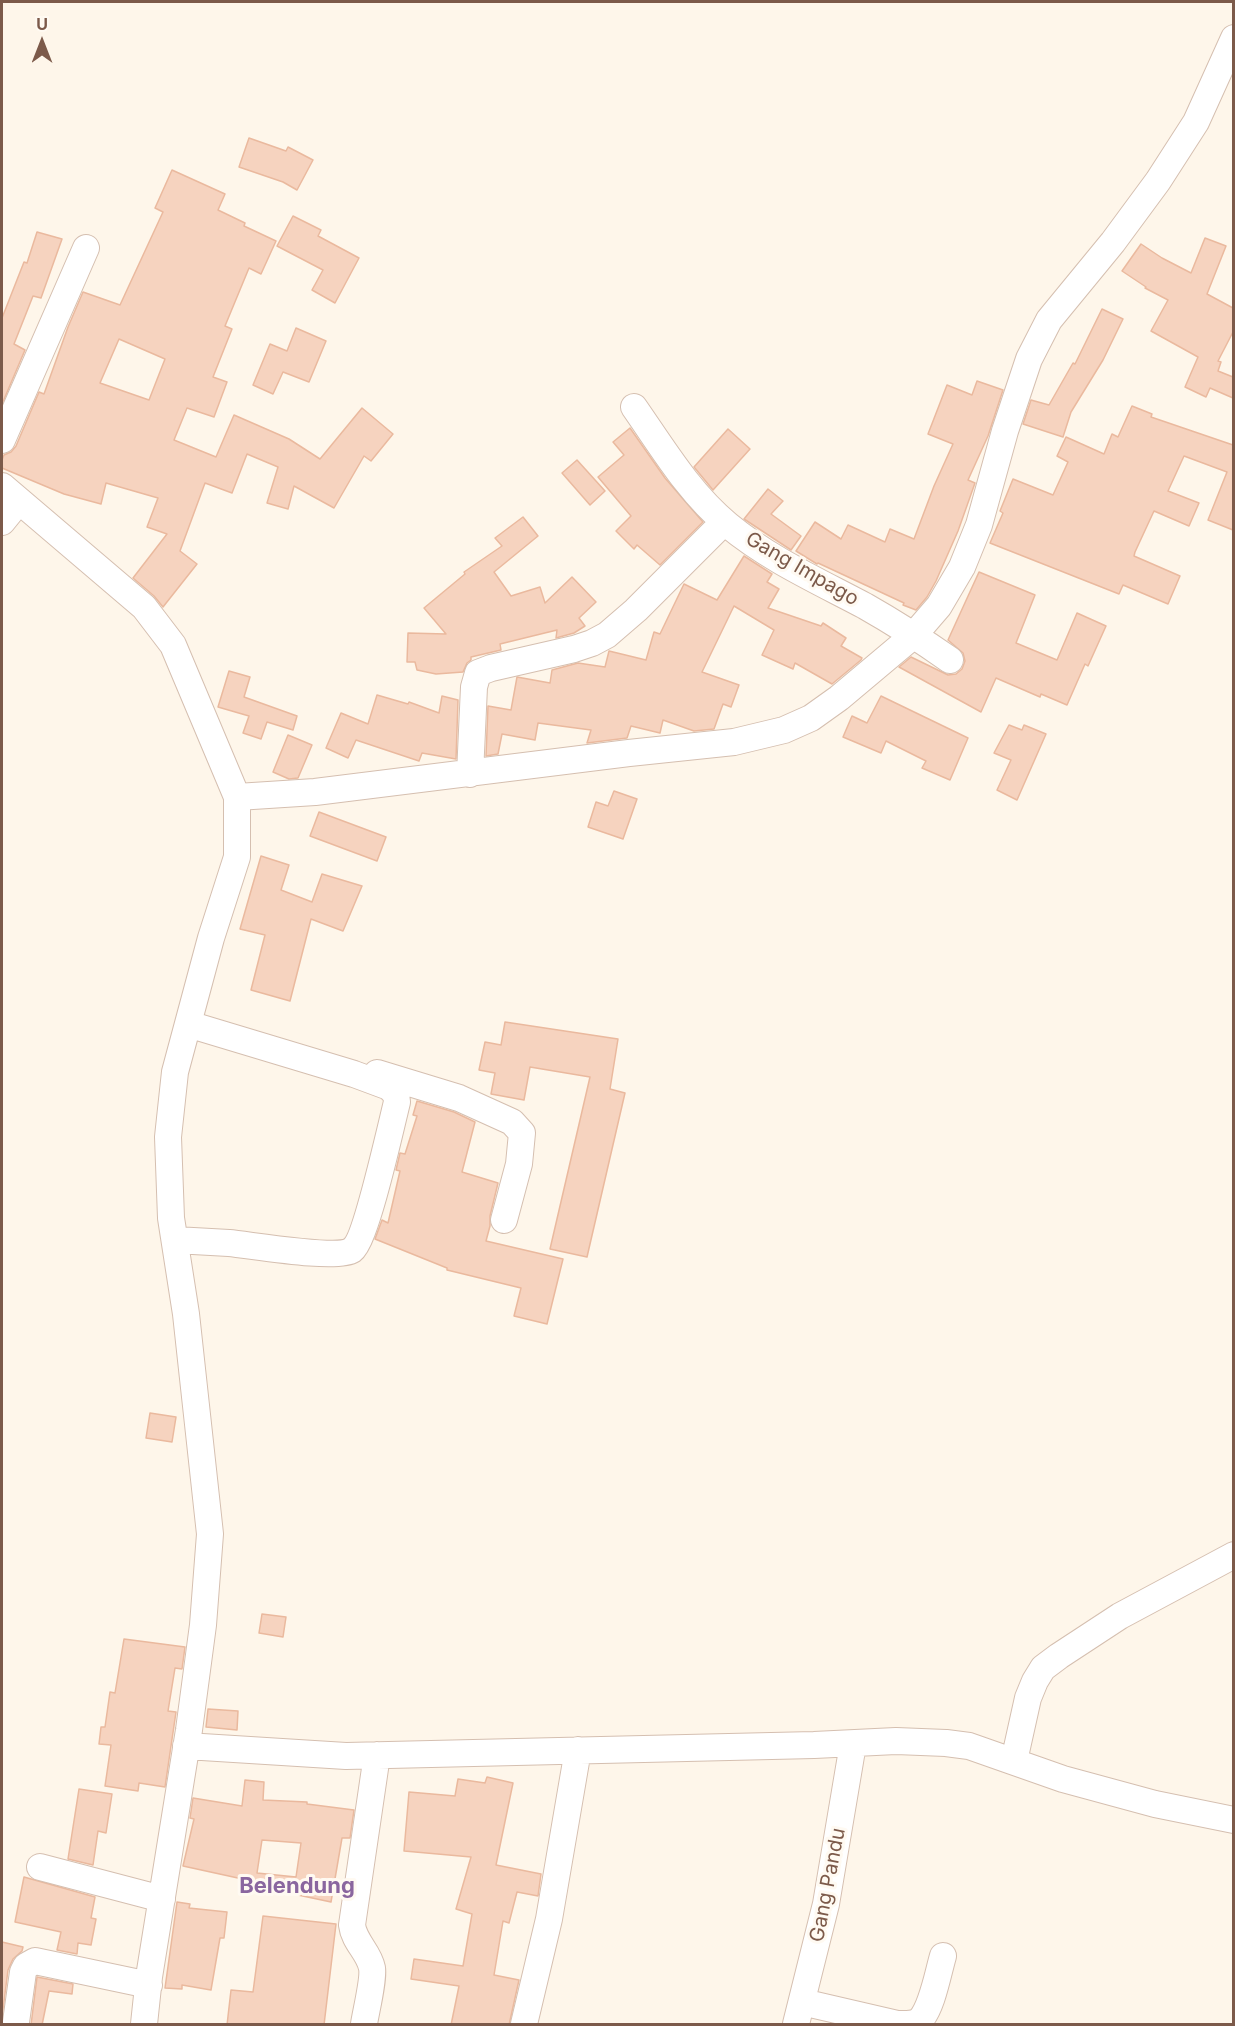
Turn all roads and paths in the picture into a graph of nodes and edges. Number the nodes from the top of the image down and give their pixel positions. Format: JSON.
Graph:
{"nodes":[{"id":1,"x":1233,"y":38,"type":"edge"},
{"id":2,"x":86,"y":248,"type":"dead end"},
{"id":3,"x":634,"y":406,"type":"dead end"},
{"id":4,"x":2,"y":440,"type":"edge"},
{"id":5,"x":10,"y":493,"type":"edge"},
{"id":6,"x":2,"y":522,"type":"edge"},
{"id":7,"x":724,"y":522,"type":"junction"},
{"id":8,"x":914,"y":635,"type":"junction"},
{"id":9,"x":950,"y":660,"type":"dead end"},
{"id":10,"x":470,"y":774,"type":"junction"},
{"id":11,"x":237,"y":796,"type":"junction"},
{"id":12,"x":190,"y":1019,"type":"junction"},
{"id":13,"x":504,"y":1220,"type":"dead end"},
{"id":14,"x":174,"y":1240,"type":"junction"},
{"id":15,"x":1233,"y":1555,"type":"edge"},
{"id":16,"x":853,"y":1744,"type":"junction"},
{"id":17,"x":186,"y":1746,"type":"junction"},
{"id":18,"x":578,"y":1750,"type":"junction"},
{"id":19,"x":377,"y":1755,"type":"junction"},
{"id":20,"x":1014,"y":1761,"type":"junction"},
{"id":21,"x":1233,"y":1820,"type":"edge"},
{"id":22,"x":40,"y":1867,"type":"dead end"},
{"id":23,"x":162,"y":1899,"type":"junction"},
{"id":24,"x":943,"y":1956,"type":"dead end"},
{"id":25,"x":148,"y":1985,"type":"junction"},
{"id":26,"x":799,"y":2013,"type":"edge"},
{"id":27,"x":16,"y":2022,"type":"dead end"},
{"id":28,"x":144,"y":2025,"type":"edge"},
{"id":29,"x":363,"y":2025,"type":"edge"},
{"id":30,"x":524,"y":2025,"type":"edge"}],
"edges":[{"from":1,"to":8,"type":"street"},
{"from":2,"to":4,"type":"street"},
{"from":3,"to":7,"type":"street","name":"Gang Impago"},
{"from":5,"to":6,"type":"street"},
{"from":5,"to":11,"type":"street"},
{"from":7,"to":8,"type":"street","name":"Gang Impago"},
{"from":7,"to":10,"type":"street"},
{"from":8,"to":9,"type":"street","name":"Gang Impago"},
{"from":8,"to":10,"type":"street"},
{"from":10,"to":11,"type":"street"},
{"from":11,"to":12,"type":"street"},
{"from":12,"to":13,"type":"street"},
{"from":12,"to":14,"type":"street"},
{"from":12,"to":14,"type":"street"},
{"from":14,"to":17,"type":"street"},
{"from":15,"to":20,"type":"street"},
{"from":16,"to":18,"type":"street"},
{"from":16,"to":20,"type":"street"},
{"from":16,"to":26,"type":"street","name":"Gang Pandu"},
{"from":17,"to":19,"type":"street"},
{"from":17,"to":23,"type":"street"},
{"from":18,"to":19,"type":"street"},
{"from":18,"to":30,"type":"street"},
{"from":19,"to":29,"type":"street"},
{"from":20,"to":21,"type":"street"},
{"from":22,"to":23,"type":"street"},
{"from":23,"to":25,"type":"street"},
{"from":24,"to":26,"type":"street"},
{"from":25,"to":27,"type":"street"},
{"from":25,"to":28,"type":"street"}]}
